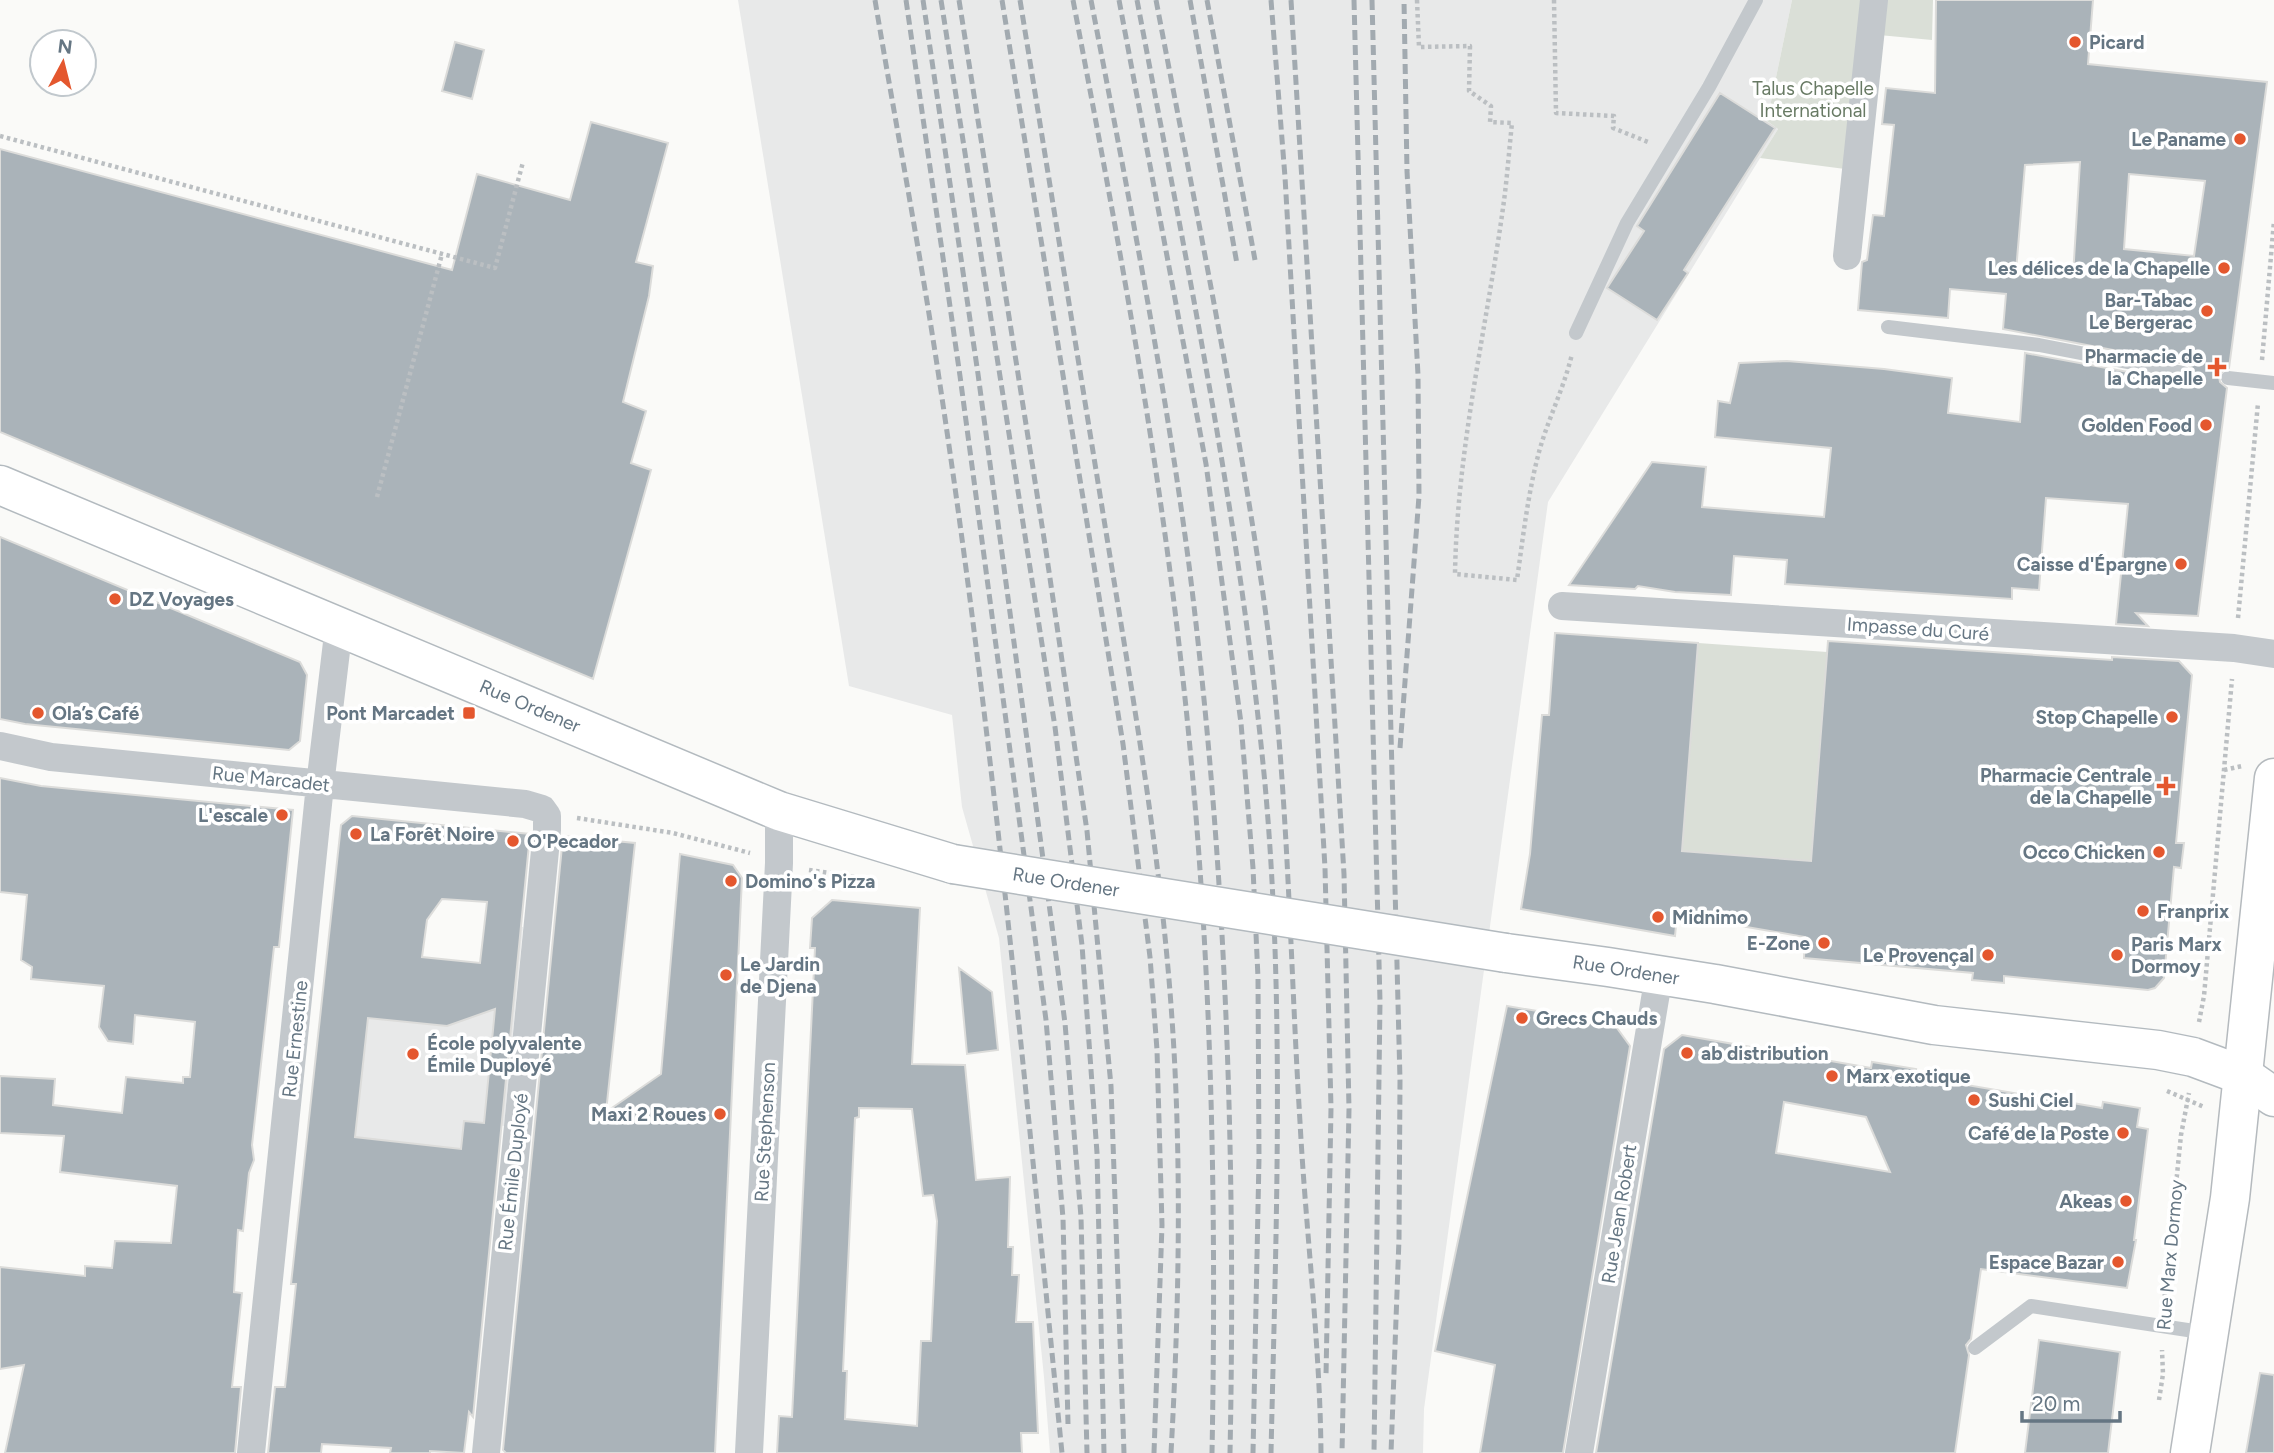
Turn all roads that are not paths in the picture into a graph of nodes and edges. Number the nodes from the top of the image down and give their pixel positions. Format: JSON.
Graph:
{"nodes":[{"id":1,"x":1756,"y":0,"type":"edge"},
{"id":2,"x":1874,"y":0,"type":"edge"},
{"id":3,"x":1847,"y":256,"type":"dead end"},
{"id":4,"x":1888,"y":327,"type":"dead end"},
{"id":5,"x":1576,"y":333,"type":"road end"},
{"id":6,"x":2184,"y":373,"type":"dead end"},
{"id":7,"x":2228,"y":378,"type":"dead end"},
{"id":8,"x":2274,"y":383,"type":"edge"},
{"id":9,"x":0,"y":485,"type":"edge"},
{"id":10,"x":1562,"y":606,"type":"dead end"},
{"id":11,"x":340,"y":626,"type":"junction"},
{"id":12,"x":2274,"y":654,"type":"edge"},
{"id":13,"x":0,"y":746,"type":"edge"},
{"id":14,"x":2274,"y":778,"type":"edge"},
{"id":15,"x":320,"y":785,"type":"junction"},
{"id":16,"x":542,"y":809,"type":"joint"},
{"id":17,"x":779,"y":811,"type":"junction"},
{"id":18,"x":2267,"y":921,"type":"edge"},
{"id":19,"x":1659,"y":975,"type":"junction"},
{"id":20,"x":2259,"y":1087,"type":"edge"},
{"id":21,"x":2208,"y":1334,"type":"junction"},
{"id":22,"x":1975,"y":1348,"type":"dead end"},
{"id":23,"x":251,"y":1453,"type":"edge"},
{"id":24,"x":486,"y":1453,"type":"edge"},
{"id":25,"x":749,"y":1453,"type":"edge"},
{"id":26,"x":1580,"y":1453,"type":"edge"},
{"id":27,"x":2190,"y":1453,"type":"edge"}],
"edges":[{"from":1,"to":5,"type":"lane"},
{"from":2,"to":3,"type":"street"},
{"from":4,"to":6,"type":"lane"},
{"from":7,"to":8,"type":"lane"},
{"from":9,"to":11,"type":"main road","name":"Rue Ordener"},
{"from":10,"to":12,"type":"street","name":"Impasse du Curé"},
{"from":11,"to":15,"type":"street","name":"Rue Ernestine"},
{"from":11,"to":17,"type":"main road","name":"Rue Ordener"},
{"from":13,"to":15,"type":"street","name":"Rue Marcadet"},
{"from":14,"to":18,"type":"main road"},
{"from":15,"to":16,"type":"street","name":"Rue Marcadet"},
{"from":15,"to":23,"type":"street","name":"Rue Ernestine"},
{"from":16,"to":24,"type":"street","name":"Rue Émile Duployé"},
{"from":17,"to":19,"type":"main road","name":"Rue Ordener","bridge":true},
{"from":17,"to":25,"type":"street","name":"Rue Stephenson"},
{"from":18,"to":20,"type":"main road"},
{"from":19,"to":20,"type":"main road","name":"Rue Ordener"},
{"from":19,"to":26,"type":"street","name":"Rue Jean Robert"},
{"from":20,"to":21,"type":"main road"},
{"from":21,"to":22,"type":"lane"},
{"from":21,"to":27,"type":"main road"}]}
